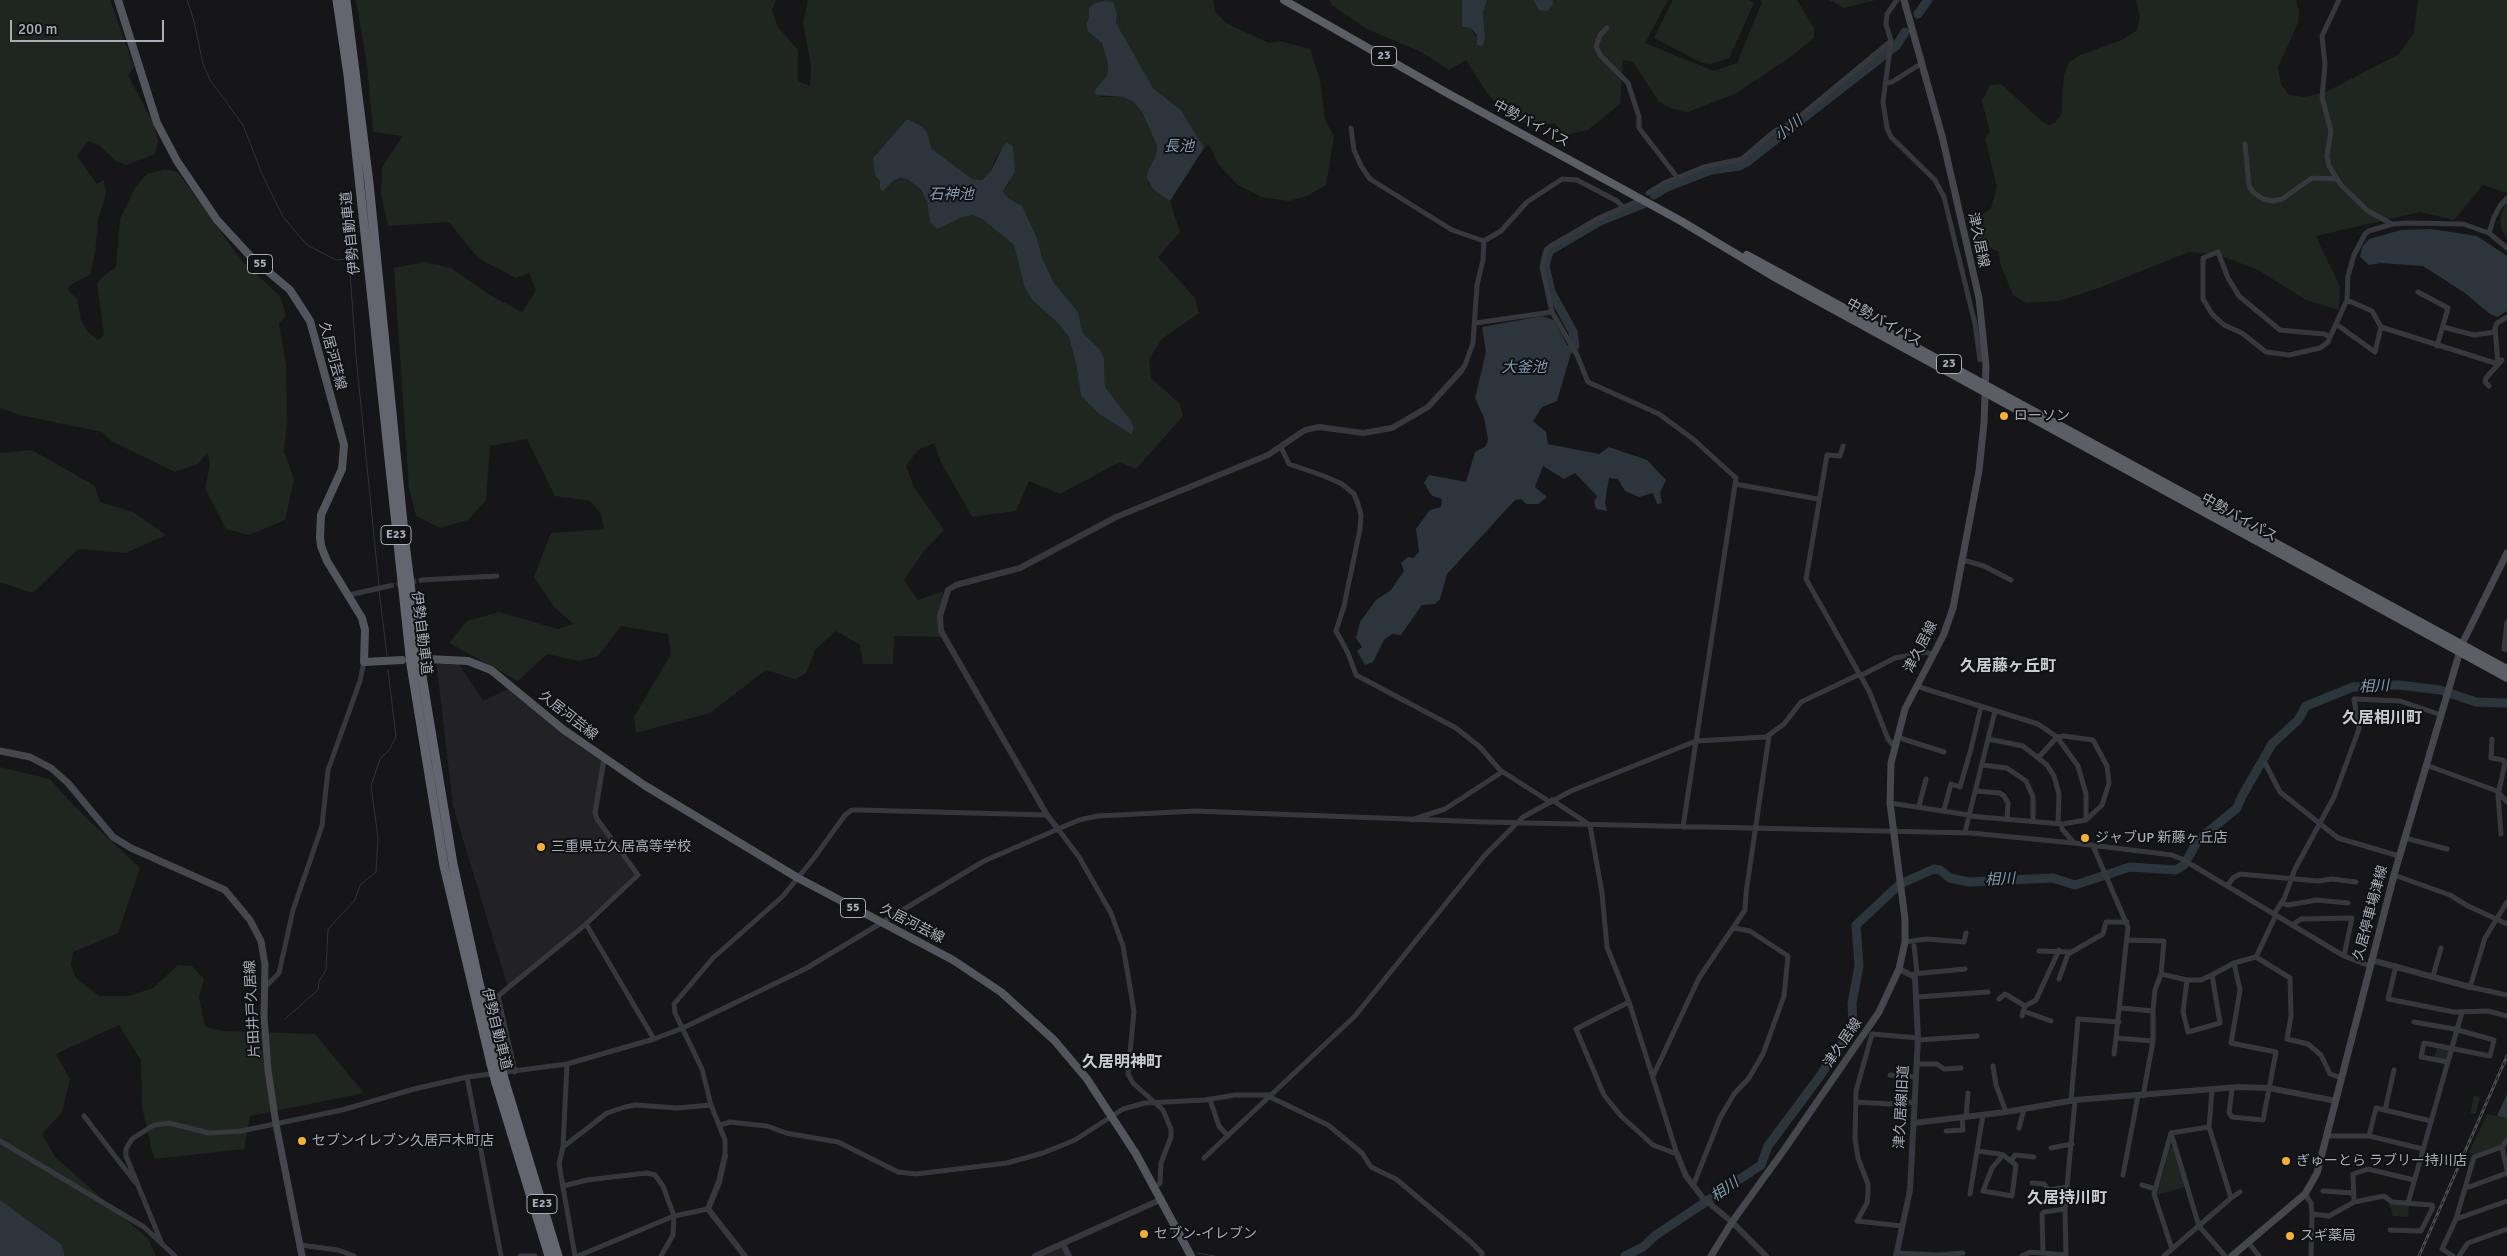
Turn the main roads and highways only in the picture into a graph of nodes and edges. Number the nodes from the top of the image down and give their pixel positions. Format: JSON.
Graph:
{"nodes":[{"id":1,"x":118,"y":0,"type":"edge"},
{"id":2,"x":337,"y":0,"type":"edge"},
{"id":3,"x":346,"y":0,"type":"edge"},
{"id":4,"x":1284,"y":0,"type":"edge"},
{"id":5,"x":1904,"y":0,"type":"edge"},
{"id":6,"x":1436,"y":85,"type":"junction"},
{"id":7,"x":1986,"y":383,"type":"junction"},
{"id":8,"x":1985,"y":393,"type":"junction"},
{"id":9,"x":2507,"y":553,"type":"edge"},
{"id":10,"x":2462,"y":644,"type":"junction"},
{"id":11,"x":2459,"y":654,"type":"junction"},
{"id":12,"x":428,"y":659,"type":"dead end"},
{"id":13,"x":402,"y":660,"type":"dead end"},
{"id":14,"x":2507,"y":669,"type":"edge"},
{"id":15,"x":2507,"y":678,"type":"edge"},
{"id":16,"x":0,"y":751,"type":"edge"},
{"id":17,"x":496,"y":1064,"type":"junction"},
{"id":18,"x":521,"y":1154,"type":"junction"},
{"id":19,"x":302,"y":1256,"type":"edge"},
{"id":20,"x":549,"y":1256,"type":"edge"},
{"id":21,"x":558,"y":1256,"type":"edge"},
{"id":22,"x":1191,"y":1256,"type":"edge"},
{"id":23,"x":1711,"y":1256,"type":"edge"},
{"id":24,"x":2232,"y":1256,"type":"edge"}],
"edges":[{"from":1,"to":13,"type":"main road","name":"久居河芸線","number":"55"},
{"from":2,"to":17,"type":"highway","name":"伊勢自動車道","number":"E23"},
{"from":3,"to":17,"type":"highway","name":"伊勢自動車道","number":"E23"},
{"from":4,"to":6,"type":"highway","name":"中勢バイパス","number":"23"},
{"from":5,"to":7,"type":"main road","name":"津久居線"},
{"from":6,"to":7,"type":"highway","name":"中勢バイパス","number":"23"},
{"from":6,"to":8,"type":"highway","name":"中勢バイパス","number":"23"},
{"from":7,"to":8,"type":"main road","name":"津久居線"},
{"from":7,"to":10,"type":"highway","name":"中勢バイパス","number":"23"},
{"from":8,"to":11,"type":"highway","name":"中勢バイパス","number":"23"},
{"from":8,"to":23,"type":"main road","name":"津久居線"},
{"from":9,"to":10,"type":"main road","name":"久居停車場津線"},
{"from":10,"to":11,"type":"main road","name":"久居停車場津線"},
{"from":10,"to":14,"type":"highway","name":"中勢バイパス","number":"23"},
{"from":11,"to":15,"type":"highway","name":"中勢バイパス","number":"23"},
{"from":11,"to":24,"type":"main road","name":"久居停車場津線"},
{"from":12,"to":22,"type":"main road","name":"久居河芸線","number":"55"},
{"from":16,"to":19,"type":"main road","name":"片田井戸久居線"},
{"from":17,"to":18,"type":"highway","name":"伊勢自動車道","number":"E23","bridge":true},
{"from":18,"to":20,"type":"highway","name":"伊勢自動車道","number":"E23"},
{"from":18,"to":21,"type":"highway","name":"伊勢自動車道","number":"E23"}]}
